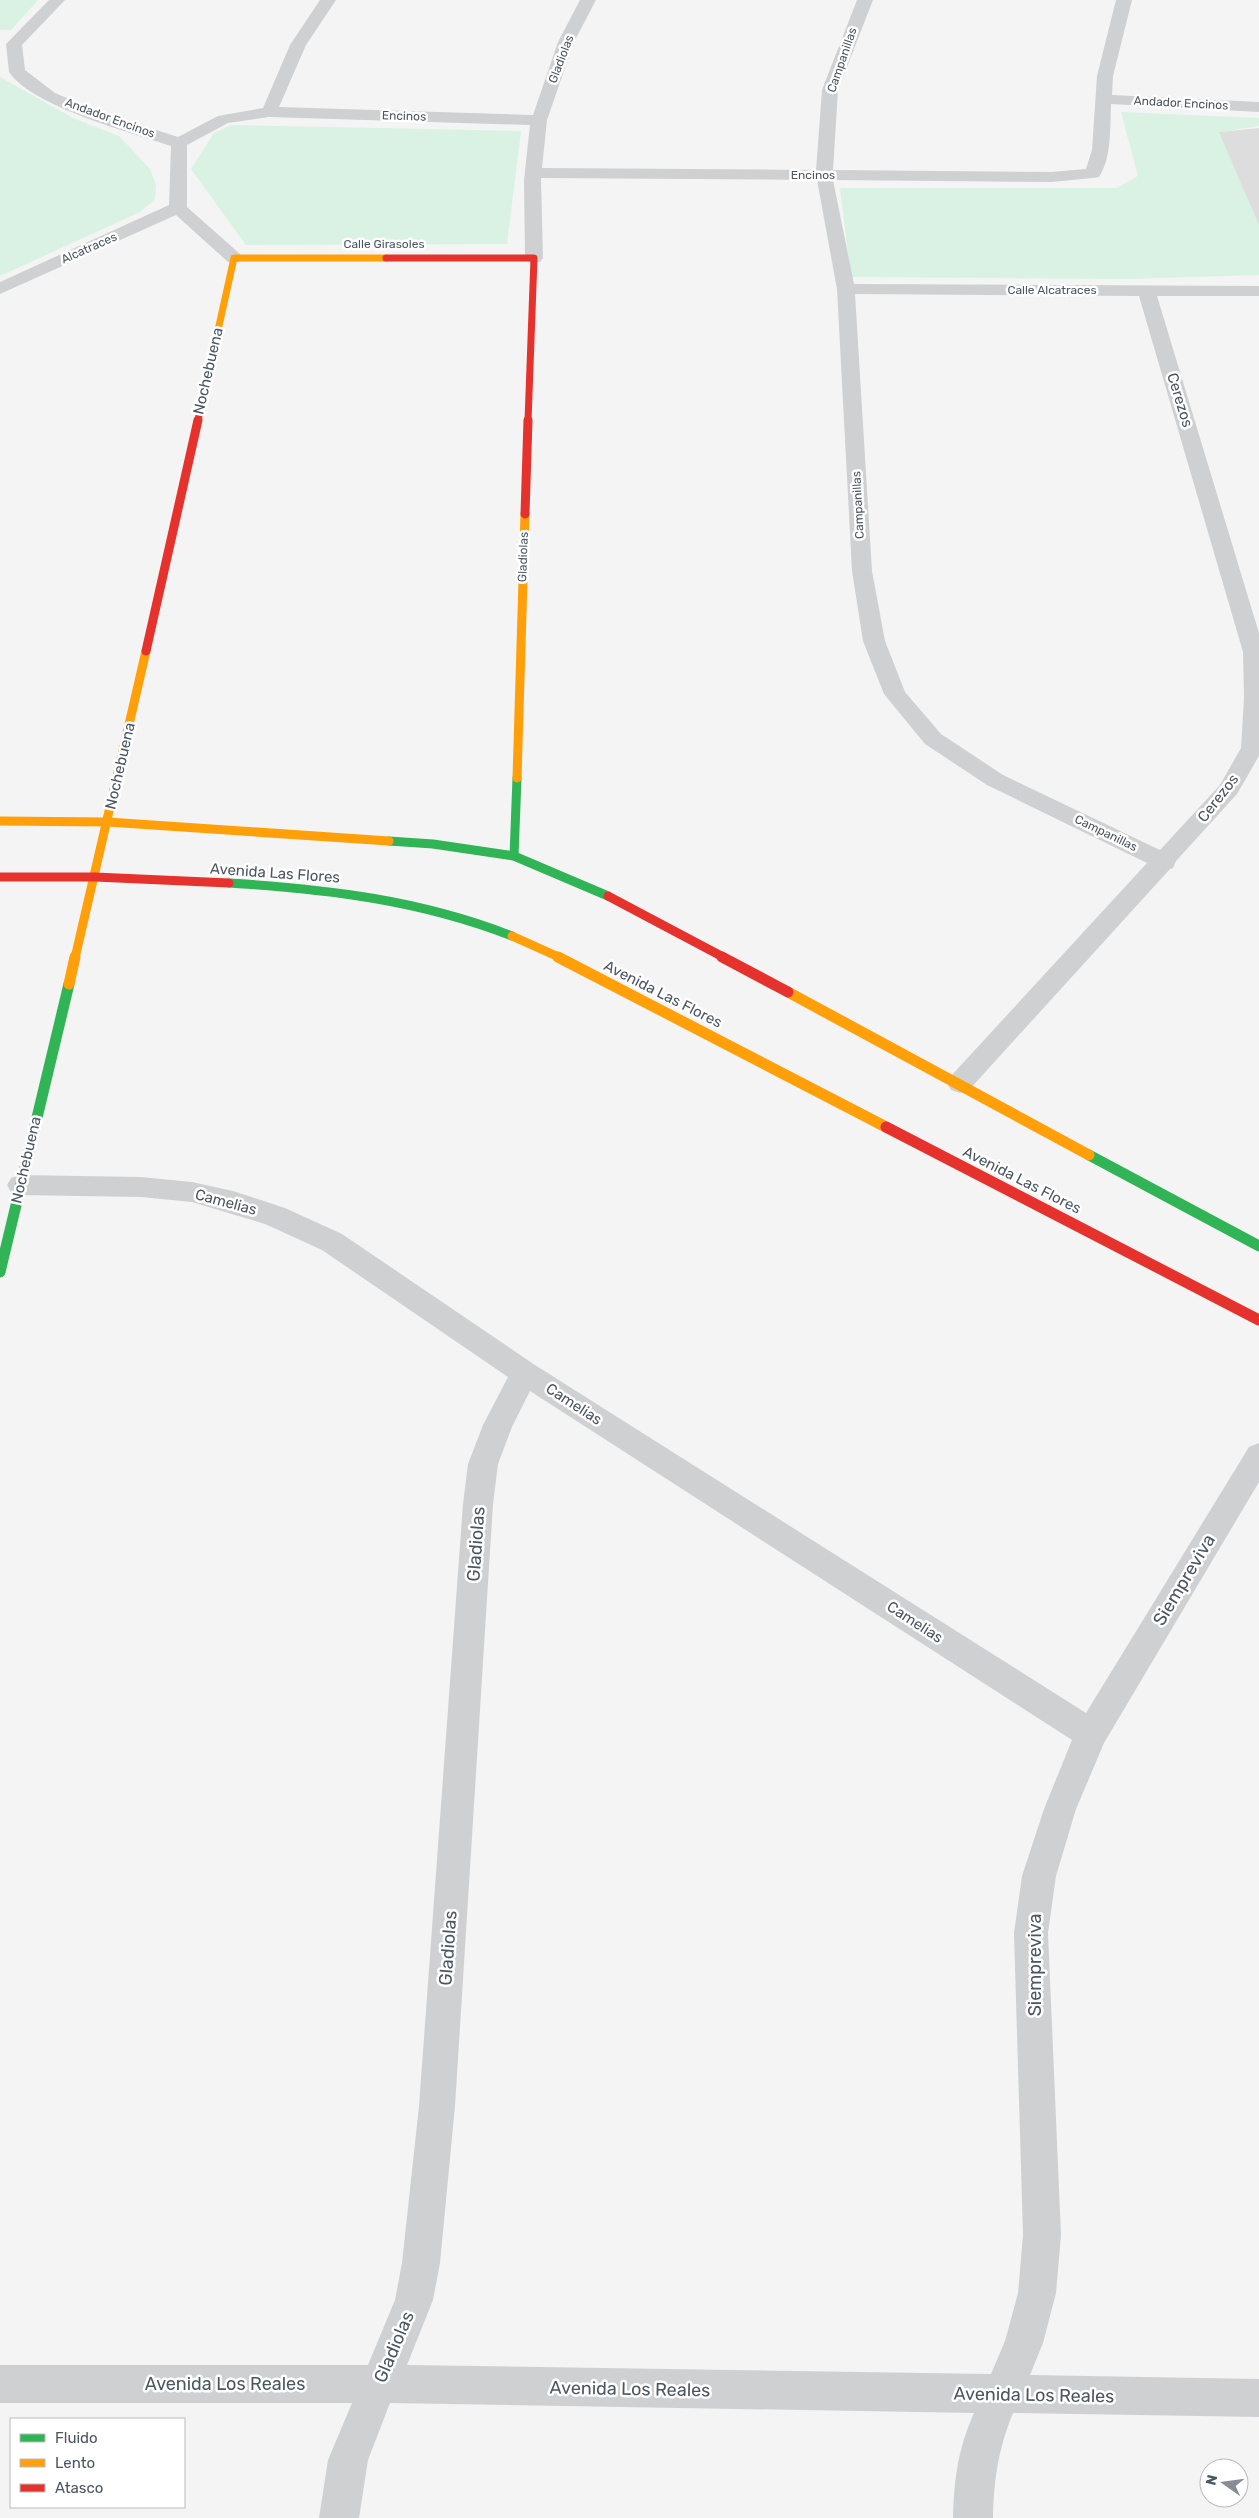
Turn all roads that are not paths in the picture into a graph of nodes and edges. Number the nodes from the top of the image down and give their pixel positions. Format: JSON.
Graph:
{"nodes":[{"id":1,"x":57,"y":0,"type":"edge"},
{"id":2,"x":328,"y":0,"type":"edge"},
{"id":3,"x":588,"y":0,"type":"edge"},
{"id":4,"x":865,"y":0,"type":"edge"},
{"id":5,"x":1124,"y":0,"type":"edge"},
{"id":6,"x":7,"y":44,"type":"edge"},
{"id":7,"x":1103,"y":99,"type":"junction"},
{"id":8,"x":1259,"y":106,"type":"edge"},
{"id":9,"x":269,"y":112,"type":"junction"},
{"id":10,"x":539,"y":120,"type":"junction"},
{"id":11,"x":179,"y":143,"type":"junction"},
{"id":12,"x":533,"y":173,"type":"junction"},
{"id":13,"x":824,"y":175,"type":"junction"},
{"id":14,"x":178,"y":208,"type":"junction"},
{"id":15,"x":234,"y":258,"type":"junction"},
{"id":16,"x":534,"y":258,"type":"junction"},
{"id":17,"x":0,"y":288,"type":"edge"},
{"id":18,"x":846,"y":289,"type":"junction"},
{"id":19,"x":1147,"y":291,"type":"junction"},
{"id":20,"x":1259,"y":291,"type":"edge"},
{"id":21,"x":0,"y":821,"type":"edge"},
{"id":22,"x":108,"y":822,"type":"junction"},
{"id":23,"x":514,"y":856,"type":"junction"},
{"id":24,"x":1165,"y":862,"type":"junction"},
{"id":25,"x":0,"y":877,"type":"edge"},
{"id":26,"x":95,"y":877,"type":"junction"},
{"id":27,"x":960,"y":1083,"type":"junction"},
{"id":28,"x":20,"y":1186,"type":"junction"},
{"id":29,"x":1259,"y":1246,"type":"edge"},
{"id":30,"x":0,"y":1272,"type":"edge"},
{"id":31,"x":1259,"y":1320,"type":"edge"},
{"id":32,"x":525,"y":1373,"type":"junction"},
{"id":33,"x":1259,"y":1456,"type":"edge"},
{"id":34,"x":1091,"y":1734,"type":"junction"},
{"id":35,"x":0,"y":2384,"type":"edge"},
{"id":36,"x":378,"y":2384,"type":"junction"},
{"id":37,"x":1003,"y":2395,"type":"junction"},
{"id":38,"x":1259,"y":2398,"type":"edge"},
{"id":39,"x":339,"y":2518,"type":"edge"},
{"id":40,"x":974,"y":2518,"type":"edge"}],
"edges":[{"from":1,"to":6,"type":"street"},
{"from":2,"to":9,"type":"street"},
{"from":3,"to":10,"type":"street","name":"Gladiolas"},
{"from":4,"to":13,"type":"street","name":"Campanillas"},
{"from":5,"to":7,"type":"street"},
{"from":6,"to":11,"type":"street","name":"Andador Encinos"},
{"from":7,"to":8,"type":"street","name":"Andador Encinos"},
{"from":7,"to":13,"type":"street","name":"Encinos"},
{"from":9,"to":10,"type":"street","name":"Encinos"},
{"from":9,"to":11,"type":"street","name":"Encinos"},
{"from":10,"to":12,"type":"street","name":"Gladiolas"},
{"from":11,"to":14,"type":"street"},
{"from":12,"to":13,"type":"street","name":"Encinos"},
{"from":12,"to":16,"type":"street","name":"Gladiolas"},
{"from":13,"to":18,"type":"street","name":"Campanillas"},
{"from":14,"to":15,"type":"street"},
{"from":14,"to":17,"type":"street","name":"Alcatraces"},
{"from":15,"to":16,"type":"street","name":"Calle Girasoles"},
{"from":15,"to":22,"type":"street","name":"Nochebuena"},
{"from":16,"to":23,"type":"street","name":"Gladiolas"},
{"from":18,"to":19,"type":"street","name":"Calle Alcatraces"},
{"from":18,"to":24,"type":"street","name":"Campanillas"},
{"from":19,"to":20,"type":"street","name":"Calle Alcatraces"},
{"from":19,"to":24,"type":"street","name":"Cerezos"},
{"from":21,"to":22,"type":"street"},
{"from":22,"to":23,"type":"street"},
{"from":22,"to":26,"type":"street","name":"Nochebuena"},
{"from":23,"to":27,"type":"street"},
{"from":24,"to":27,"type":"street","name":"Cerezos"},
{"from":25,"to":26,"type":"street","name":"Avenida Las Flores"},
{"from":26,"to":28,"type":"street","name":"Nochebuena"},
{"from":26,"to":31,"type":"street","name":"Avenida Las Flores"},
{"from":27,"to":29,"type":"street"},
{"from":28,"to":30,"type":"street","name":"Nochebuena"},
{"from":28,"to":32,"type":"street","name":"Camelias"},
{"from":32,"to":34,"type":"street","name":"Camelias"},
{"from":32,"to":36,"type":"street","name":"Gladiolas"},
{"from":33,"to":34,"type":"street","name":"Siempreviva"},
{"from":34,"to":37,"type":"street","name":"Siempreviva"},
{"from":35,"to":36,"type":"street","name":"Avenida Los Reales"},
{"from":36,"to":37,"type":"street","name":"Avenida Los Reales"},
{"from":36,"to":39,"type":"street","name":"Gladiolas"},
{"from":37,"to":38,"type":"street","name":"Avenida Los Reales"},
{"from":37,"to":40,"type":"street","name":"Siempreviva"}]}
